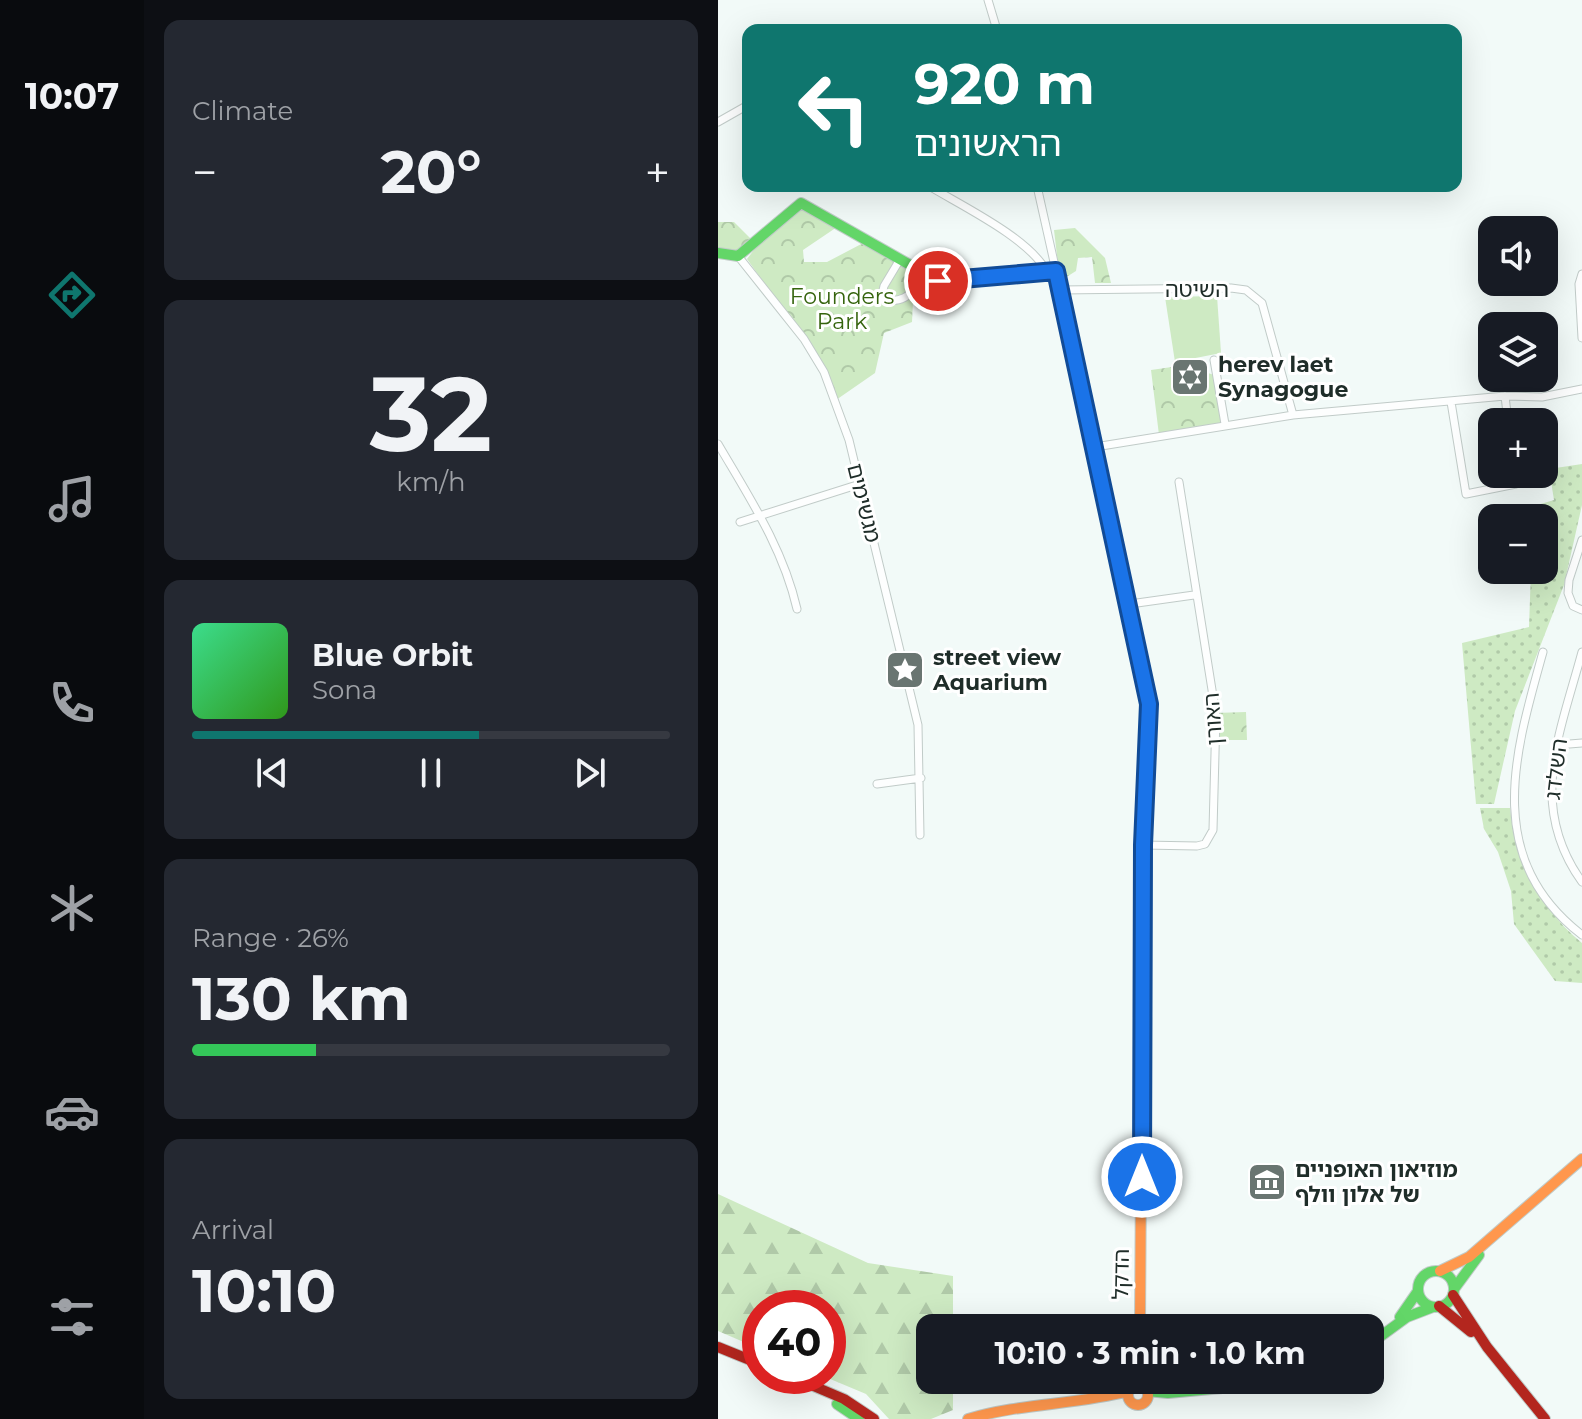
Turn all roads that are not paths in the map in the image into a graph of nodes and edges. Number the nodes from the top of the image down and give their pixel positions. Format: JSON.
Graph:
{"nodes":[{"id":1,"x":988,"y":0,"type":"edge"},
{"id":2,"x":995,"y":24,"type":"edge"},
{"id":3,"x":742,"y":108,"type":"edge"},
{"id":4,"x":718,"y":122,"type":"edge"},
{"id":5,"x":938,"y":192,"type":"edge"},
{"id":6,"x":1038,"y":192,"type":"edge"},
{"id":7,"x":718,"y":253,"type":"edge"},
{"id":8,"x":738,"y":256,"type":"junction"},
{"id":9,"x":899,"y":261,"type":"junction"},
{"id":10,"x":1051,"y":271,"type":"junction"},
{"id":11,"x":1582,"y":274,"type":"edge"},
{"id":12,"x":926,"y":277,"type":"junction"},
{"id":13,"x":1060,"y":290,"type":"junction"},
{"id":14,"x":1582,"y":338,"type":"edge"},
{"id":15,"x":1214,"y":360,"type":"dead end"},
{"id":16,"x":1582,"y":389,"type":"edge"},
{"id":17,"x":1505,"y":396,"type":"junction"},
{"id":18,"x":1451,"y":402,"type":"junction"},
{"id":19,"x":1506,"y":408,"type":"edge"},
{"id":20,"x":1293,"y":415,"type":"junction"},
{"id":21,"x":1225,"y":424,"type":"junction"},
{"id":22,"x":718,"y":444,"type":"edge"},
{"id":23,"x":1095,"y":447,"type":"junction"},
{"id":24,"x":1179,"y":482,"type":"dead end"},
{"id":25,"x":860,"y":484,"type":"junction"},
{"id":26,"x":1496,"y":488,"type":"edge"},
{"id":27,"x":761,"y":515,"type":"junction"},
{"id":28,"x":740,"y":522,"type":"dead end"},
{"id":29,"x":1582,"y":540,"type":"edge"},
{"id":30,"x":1194,"y":595,"type":"junction"},
{"id":31,"x":1130,"y":604,"type":"junction"},
{"id":32,"x":797,"y":609,"type":"dead end"},
{"id":33,"x":1582,"y":610,"type":"edge"},
{"id":34,"x":1543,"y":652,"type":"dead end"},
{"id":35,"x":1582,"y":652,"type":"edge"},
{"id":36,"x":1571,"y":691,"type":"junction"},
{"id":37,"x":1582,"y":691,"type":"edge"},
{"id":38,"x":1582,"y":743,"type":"edge"},
{"id":39,"x":1557,"y":745,"type":"junction"},
{"id":40,"x":921,"y":778,"type":"junction"},
{"id":41,"x":877,"y":784,"type":"dead end"},
{"id":42,"x":920,"y":835,"type":"dead end"},
{"id":43,"x":1143,"y":845,"type":"junction"},
{"id":44,"x":1582,"y":882,"type":"edge"},
{"id":45,"x":1582,"y":935,"type":"edge"},
{"id":46,"x":1582,"y":1159,"type":"edge"},
{"id":47,"x":1499,"y":1233,"type":"junction"},
{"id":48,"x":1440,"y":1271,"type":"junction"},
{"id":49,"x":1418,"y":1291,"type":"junction"},
{"id":50,"x":1453,"y":1292,"type":"junction"},
{"id":51,"x":1436,"y":1306,"type":"junction"},
{"id":52,"x":1140,"y":1314,"type":"edge"},
{"id":53,"x":1394,"y":1325,"type":"junction"},
{"id":54,"x":1384,"y":1333,"type":"edge"},
{"id":55,"x":718,"y":1347,"type":"edge"},
{"id":56,"x":1487,"y":1347,"type":"junction"},
{"id":57,"x":742,"y":1357,"type":"edge"},
{"id":58,"x":818,"y":1394,"type":"edge"},
{"id":59,"x":832,"y":1394,"type":"edge"},
{"id":60,"x":1124,"y":1394,"type":"edge"},
{"id":61,"x":859,"y":1419,"type":"edge"},
{"id":62,"x":874,"y":1419,"type":"edge"},
{"id":63,"x":968,"y":1419,"type":"edge"},
{"id":64,"x":1545,"y":1419,"type":"edge"}],
"edges":[{"from":1,"to":2,"type":"street"},
{"from":3,"to":4,"type":"street"},
{"from":5,"to":10,"type":"street"},
{"from":6,"to":10,"type":"street"},
{"from":7,"to":8,"type":"street"},
{"from":8,"to":9,"type":"street"},
{"from":8,"to":25,"type":"street","name":"מגשימים"},
{"from":9,"to":12,"type":"street"},
{"from":9,"to":12,"type":"street"},
{"from":10,"to":12,"type":"street"},
{"from":10,"to":13,"type":"street","name":"הדקל"},
{"from":11,"to":14,"type":"street"},
{"from":13,"to":20,"type":"street","name":"השיטה"},
{"from":13,"to":23,"type":"street","name":"הדקל"},
{"from":15,"to":21,"type":"street"},
{"from":16,"to":17,"type":"street"},
{"from":17,"to":18,"type":"street"},
{"from":17,"to":19,"type":"street"},
{"from":18,"to":20,"type":"street"},
{"from":18,"to":26,"type":"street"},
{"from":20,"to":21,"type":"street"},
{"from":21,"to":23,"type":"street"},
{"from":22,"to":27,"type":"street"},
{"from":23,"to":31,"type":"street","name":"הדקל"},
{"from":24,"to":30,"type":"street"},
{"from":25,"to":27,"type":"street"},
{"from":25,"to":40,"type":"street","name":"מגשימים"},
{"from":27,"to":28,"type":"street"},
{"from":27,"to":32,"type":"street"},
{"from":29,"to":33,"type":"street"},
{"from":30,"to":31,"type":"street"},
{"from":30,"to":43,"type":"street","name":"האורן"},
{"from":31,"to":43,"type":"street","name":"הדקל"},
{"from":34,"to":45,"type":"street"},
{"from":35,"to":36,"type":"street","name":"השלדג"},
{"from":36,"to":37,"type":"street"},
{"from":36,"to":39,"type":"street","name":"השלדג"},
{"from":38,"to":39,"type":"street"},
{"from":39,"to":44,"type":"street","name":"השלדג"},
{"from":40,"to":41,"type":"street"},
{"from":40,"to":42,"type":"street","name":"מגשימים"},
{"from":43,"to":52,"type":"street","name":"הדקל"},
{"from":46,"to":47,"type":"street"},
{"from":47,"to":48,"type":"street"},
{"from":47,"to":50,"type":"street"},
{"from":48,"to":49,"type":"street"},
{"from":48,"to":50,"type":"street"},
{"from":49,"to":51,"type":"street"},
{"from":49,"to":53,"type":"street"},
{"from":50,"to":51,"type":"street"},
{"from":50,"to":56,"type":"street"},
{"from":51,"to":53,"type":"street"},
{"from":51,"to":56,"type":"street"},
{"from":53,"to":54,"type":"street"},
{"from":55,"to":57,"type":"street"},
{"from":56,"to":64,"type":"street"},
{"from":58,"to":61,"type":"street"},
{"from":59,"to":62,"type":"street"},
{"from":60,"to":63,"type":"street"}]}
